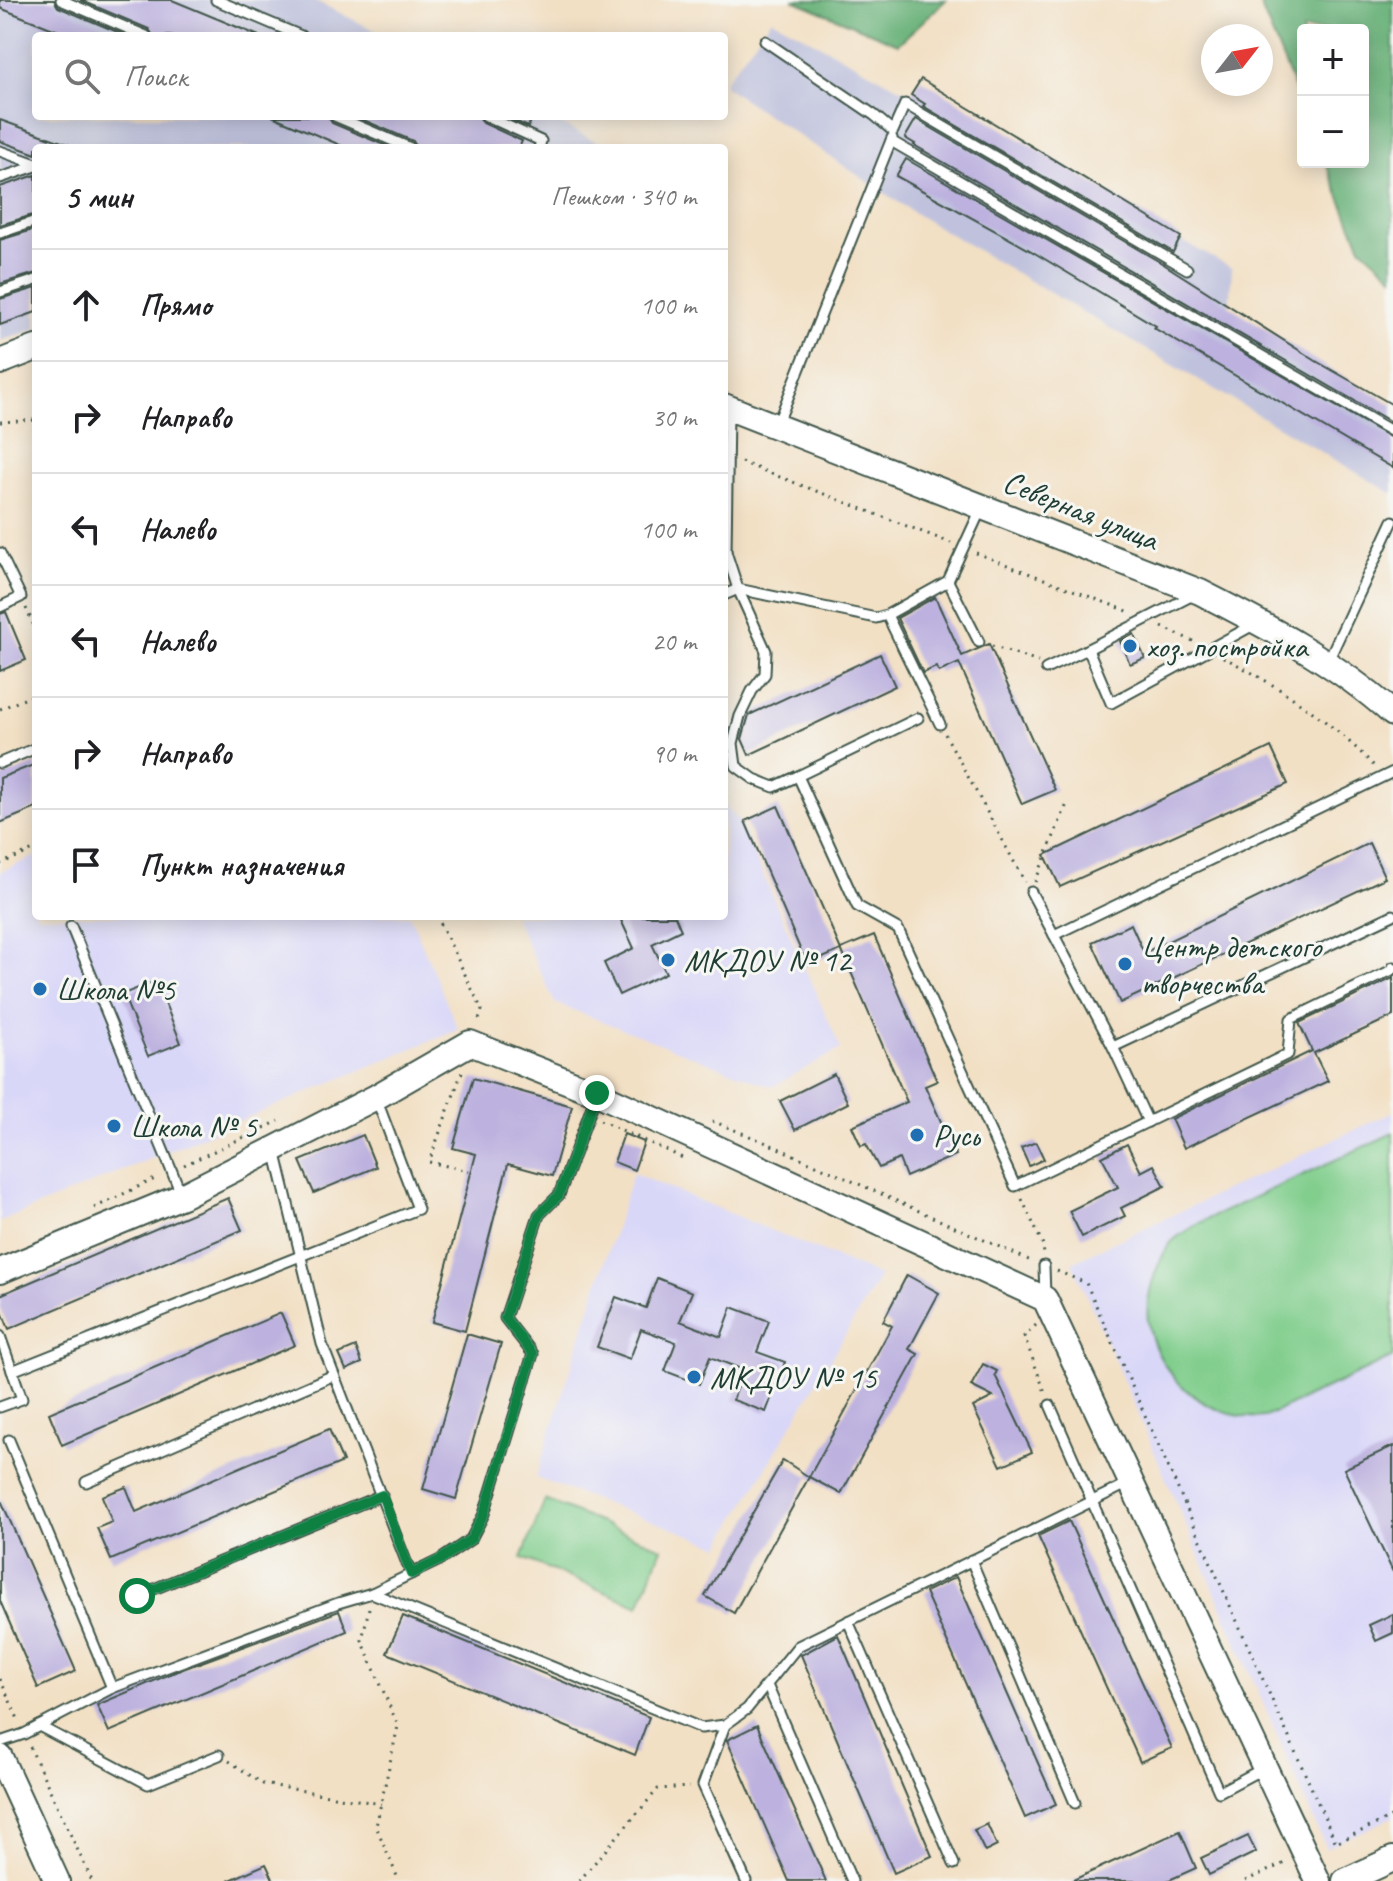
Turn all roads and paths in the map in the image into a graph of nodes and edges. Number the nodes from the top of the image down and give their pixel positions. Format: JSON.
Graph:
{"nodes":[{"id":1,"x":61,"y":0,"type":"edge"},
{"id":2,"x":216,"y":0,"type":"edge"},
{"id":3,"x":137,"y":32,"type":"edge"},
{"id":4,"x":292,"y":32,"type":"edge"},
{"id":5,"x":765,"y":41,"type":"dead end"},
{"id":6,"x":344,"y":120,"type":"edge"},
{"id":7,"x":495,"y":120,"type":"edge"},
{"id":8,"x":892,"y":136,"type":"junction"},
{"id":9,"x":401,"y":144,"type":"edge"},
{"id":10,"x":540,"y":144,"type":"edge"},
{"id":11,"x":0,"y":151,"type":"edge"},
{"id":12,"x":32,"y":163,"type":"edge"},
{"id":13,"x":32,"y":166,"type":"edge"},
{"id":14,"x":0,"y":178,"type":"edge"},
{"id":15,"x":32,"y":222,"type":"edge"},
{"id":16,"x":0,"y":233,"type":"edge"},
{"id":17,"x":1187,"y":269,"type":"dead end"},
{"id":18,"x":32,"y":281,"type":"edge"},
{"id":19,"x":0,"y":292,"type":"edge"},
{"id":20,"x":32,"y":350,"type":"edge"},
{"id":21,"x":0,"y":362,"type":"edge"},
{"id":22,"x":728,"y":408,"type":"edge"},
{"id":23,"x":32,"y":420,"type":"edge"},
{"id":24,"x":0,"y":422,"type":"edge"},
{"id":25,"x":777,"y":425,"type":"junction"},
{"id":26,"x":1393,"y":432,"type":"edge"},
{"id":27,"x":728,"y":457,"type":"edge"},
{"id":28,"x":983,"y":506,"type":"junction"},
{"id":29,"x":1393,"y":521,"type":"edge"},
{"id":30,"x":963,"y":548,"type":"junction"},
{"id":31,"x":0,"y":553,"type":"edge"},
{"id":32,"x":728,"y":561,"type":"edge"},
{"id":33,"x":948,"y":581,"type":"junction"},
{"id":34,"x":738,"y":589,"type":"junction"},
{"id":35,"x":1200,"y":592,"type":"junction"},
{"id":36,"x":728,"y":593,"type":"edge"},
{"id":37,"x":21,"y":597,"type":"junction"},
{"id":38,"x":0,"y":607,"type":"edge"},
{"id":39,"x":887,"y":615,"type":"junction"},
{"id":40,"x":1147,"y":619,"type":"junction"},
{"id":41,"x":32,"y":621,"type":"edge"},
{"id":42,"x":1259,"y":622,"type":"junction"},
{"id":43,"x":979,"y":642,"type":"joint"},
{"id":44,"x":1088,"y":649,"type":"junction"},
{"id":45,"x":1209,"y":649,"type":"junction"},
{"id":46,"x":1326,"y":664,"type":"junction"},
{"id":47,"x":1046,"y":669,"type":"joint"},
{"id":48,"x":32,"y":696,"type":"edge"},
{"id":49,"x":0,"y":709,"type":"edge"},
{"id":50,"x":1393,"y":714,"type":"edge"},
{"id":51,"x":918,"y":718,"type":"dead end"},
{"id":52,"x":940,"y":724,"type":"joint"},
{"id":53,"x":32,"y":750,"type":"edge"},
{"id":54,"x":0,"y":763,"type":"edge"},
{"id":55,"x":1388,"y":774,"type":"edge"},
{"id":56,"x":798,"y":776,"type":"junction"},
{"id":57,"x":1067,"y":804,"type":"dead end"},
{"id":58,"x":32,"y":851,"type":"edge"},
{"id":59,"x":0,"y":864,"type":"edge"},
{"id":60,"x":1031,"y":892,"type":"junction"},
{"id":61,"x":1393,"y":915,"type":"edge"},
{"id":62,"x":71,"y":926,"type":"dead end"},
{"id":63,"x":1054,"y":935,"type":"junction"},
{"id":64,"x":1393,"y":967,"type":"edge"},
{"id":65,"x":1113,"y":1047,"type":"junction"},
{"id":66,"x":376,"y":1097,"type":"junction"},
{"id":67,"x":594,"y":1102,"type":"junction"},
{"id":68,"x":283,"y":1119,"type":"dead end"},
{"id":69,"x":709,"y":1120,"type":"dead end"},
{"id":70,"x":1148,"y":1122,"type":"junction"},
{"id":71,"x":275,"y":1150,"type":"junction"},
{"id":72,"x":687,"y":1160,"type":"dead end"},
{"id":73,"x":172,"y":1171,"type":"junction"},
{"id":74,"x":1015,"y":1186,"type":"junction"},
{"id":75,"x":182,"y":1196,"type":"junction"},
{"id":76,"x":86,"y":1211,"type":"dead end"},
{"id":77,"x":1043,"y":1245,"type":"dead end"},
{"id":78,"x":299,"y":1255,"type":"junction"},
{"id":79,"x":1044,"y":1266,"type":"junction"},
{"id":80,"x":0,"y":1271,"type":"edge"},
{"id":81,"x":1045,"y":1299,"type":"junction"},
{"id":82,"x":1036,"y":1325,"type":"dead end"},
{"id":83,"x":0,"y":1336,"type":"edge"},
{"id":84,"x":12,"y":1371,"type":"junction"},
{"id":85,"x":334,"y":1375,"type":"junction"},
{"id":86,"x":1050,"y":1405,"type":"joint"},
{"id":87,"x":0,"y":1407,"type":"edge"},
{"id":88,"x":9,"y":1440,"type":"dead end"},
{"id":89,"x":86,"y":1482,"type":"dead end"},
{"id":90,"x":1130,"y":1482,"type":"junction"},
{"id":91,"x":382,"y":1495,"type":"junction"},
{"id":92,"x":1091,"y":1502,"type":"junction"},
{"id":93,"x":971,"y":1560,"type":"junction"},
{"id":94,"x":411,"y":1574,"type":"junction"},
{"id":95,"x":372,"y":1593,"type":"junction"},
{"id":96,"x":137,"y":1596,"type":"dead end"},
{"id":97,"x":848,"y":1621,"type":"junction"},
{"id":98,"x":0,"y":1679,"type":"edge"},
{"id":99,"x":767,"y":1685,"type":"junction"},
{"id":100,"x":112,"y":1688,"type":"junction"},
{"id":101,"x":725,"y":1725,"type":"junction"},
{"id":102,"x":39,"y":1726,"type":"junction"},
{"id":103,"x":24,"y":1734,"type":"junction"},
{"id":104,"x":0,"y":1742,"type":"edge"},
{"id":105,"x":219,"y":1755,"type":"joint"},
{"id":106,"x":0,"y":1757,"type":"edge"},
{"id":107,"x":1264,"y":1767,"type":"junction"},
{"id":108,"x":703,"y":1785,"type":"junction"},
{"id":109,"x":1075,"y":1803,"type":"dead end"},
{"id":110,"x":381,"y":1804,"type":"junction"},
{"id":111,"x":1393,"y":1816,"type":"edge"},
{"id":112,"x":1393,"y":1859,"type":"edge"},
{"id":113,"x":1287,"y":1862,"type":"dead end"},
{"id":114,"x":954,"y":1864,"type":"dead end"},
{"id":115,"x":1372,"y":1875,"type":"edge"},
{"id":116,"x":57,"y":1881,"type":"edge"},
{"id":117,"x":92,"y":1881,"type":"edge"},
{"id":118,"x":399,"y":1881,"type":"edge"},
{"id":119,"x":579,"y":1881,"type":"edge"},
{"id":120,"x":746,"y":1881,"type":"edge"},
{"id":121,"x":852,"y":1881,"type":"edge"},
{"id":122,"x":1245,"y":1881,"type":"edge"},
{"id":123,"x":1318,"y":1881,"type":"edge"},
{"id":124,"x":1345,"y":1881,"type":"edge"}],
"edges":[{"from":1,"to":3,"type":"lane"},
{"from":2,"to":4,"type":"lane"},
{"from":5,"to":8,"type":"lane"},
{"from":6,"to":9,"type":"lane"},
{"from":7,"to":10,"type":"lane"},
{"from":8,"to":17,"type":"lane"},
{"from":8,"to":25,"type":"lane"},
{"from":8,"to":26,"type":"lane"},
{"from":11,"to":12,"type":"lane"},
{"from":13,"to":14,"type":"lane"},
{"from":15,"to":16,"type":"lane"},
{"from":18,"to":19,"type":"lane"},
{"from":20,"to":21,"type":"street"},
{"from":22,"to":25,"type":"street","name":"Северная улица"},
{"from":23,"to":24,"type":"path"},
{"from":25,"to":28,"type":"street","name":"Северная улица"},
{"from":27,"to":30,"type":"path"},
{"from":28,"to":30,"type":"lane"},
{"from":28,"to":35,"type":"street","name":"Северная улица"},
{"from":29,"to":46,"type":"lane"},
{"from":30,"to":33,"type":"lane"},
{"from":30,"to":40,"type":"path"},
{"from":31,"to":37,"type":"lane"},
{"from":32,"to":34,"type":"lane"},
{"from":33,"to":39,"type":"lane"},
{"from":33,"to":43,"type":"lane"},
{"from":34,"to":36,"type":"lane"},
{"from":34,"to":39,"type":"lane"},
{"from":34,"to":56,"type":"lane"},
{"from":35,"to":40,"type":"lane"},
{"from":35,"to":42,"type":"street","name":"Северная улица"},
{"from":37,"to":38,"type":"lane"},
{"from":37,"to":41,"type":"path"},
{"from":39,"to":52,"type":"lane"},
{"from":40,"to":44,"type":"lane"},
{"from":40,"to":45,"type":"path"},
{"from":42,"to":45,"type":"lane"},
{"from":42,"to":46,"type":"street","name":"Северная улица"},
{"from":43,"to":47,"type":"path"},
{"from":44,"to":45,"type":"lane"},
{"from":44,"to":47,"type":"lane"},
{"from":45,"to":55,"type":"path"},
{"from":46,"to":50,"type":"street","name":"Северная улица"},
{"from":48,"to":49,"type":"path"},
{"from":51,"to":56,"type":"lane"},
{"from":52,"to":60,"type":"path"},
{"from":53,"to":54,"type":"lane"},
{"from":55,"to":63,"type":"lane"},
{"from":56,"to":74,"type":"lane"},
{"from":57,"to":60,"type":"path"},
{"from":58,"to":59,"type":"path"},
{"from":60,"to":63,"type":"lane"},
{"from":61,"to":65,"type":"lane"},
{"from":62,"to":73,"type":"lane"},
{"from":63,"to":65,"type":"lane"},
{"from":64,"to":70,"type":"lane"},
{"from":65,"to":70,"type":"lane"},
{"from":66,"to":67,"type":"street"},
{"from":66,"to":71,"type":"street"},
{"from":66,"to":78,"type":"lane"},
{"from":67,"to":72,"type":"path"},
{"from":67,"to":81,"type":"street"},
{"from":67,"to":94,"type":"lane"},
{"from":68,"to":73,"type":"path"},
{"from":69,"to":79,"type":"path"},
{"from":70,"to":74,"type":"lane"},
{"from":71,"to":75,"type":"street"},
{"from":71,"to":78,"type":"lane"},
{"from":73,"to":75,"type":"lane"},
{"from":73,"to":76,"type":"path"},
{"from":74,"to":77,"type":"path"},
{"from":75,"to":80,"type":"street"},
{"from":78,"to":84,"type":"lane"},
{"from":78,"to":85,"type":"lane"},
{"from":79,"to":81,"type":"lane"},
{"from":79,"to":111,"type":"path"},
{"from":81,"to":90,"type":"street"},
{"from":82,"to":86,"type":"path"},
{"from":83,"to":84,"type":"lane"},
{"from":84,"to":87,"type":"lane"},
{"from":85,"to":89,"type":"lane"},
{"from":85,"to":91,"type":"lane"},
{"from":86,"to":92,"type":"lane"},
{"from":88,"to":100,"type":"lane"},
{"from":90,"to":92,"type":"lane"},
{"from":90,"to":107,"type":"street"},
{"from":91,"to":94,"type":"lane"},
{"from":91,"to":96,"type":"lane"},
{"from":92,"to":93,"type":"lane"},
{"from":92,"to":107,"type":"lane"},
{"from":93,"to":97,"type":"lane"},
{"from":93,"to":109,"type":"lane"},
{"from":94,"to":95,"type":"lane"},
{"from":95,"to":100,"type":"lane"},
{"from":95,"to":101,"type":"lane"},
{"from":95,"to":110,"type":"path"},
{"from":97,"to":99,"type":"lane"},
{"from":97,"to":114,"type":"lane"},
{"from":98,"to":103,"type":"path"},
{"from":99,"to":101,"type":"lane"},
{"from":99,"to":121,"type":"lane"},
{"from":100,"to":102,"type":"lane"},
{"from":101,"to":108,"type":"lane"},
{"from":102,"to":103,"type":"lane"},
{"from":102,"to":105,"type":"lane"},
{"from":103,"to":104,"type":"lane"},
{"from":103,"to":117,"type":"path"},
{"from":105,"to":110,"type":"path"},
{"from":106,"to":116,"type":"street"},
{"from":107,"to":123,"type":"street"},
{"from":108,"to":119,"type":"path"},
{"from":108,"to":120,"type":"lane"},
{"from":110,"to":118,"type":"path"},
{"from":112,"to":115,"type":"street"},
{"from":113,"to":122,"type":"path"},
{"from":115,"to":124,"type":"street"}]}
